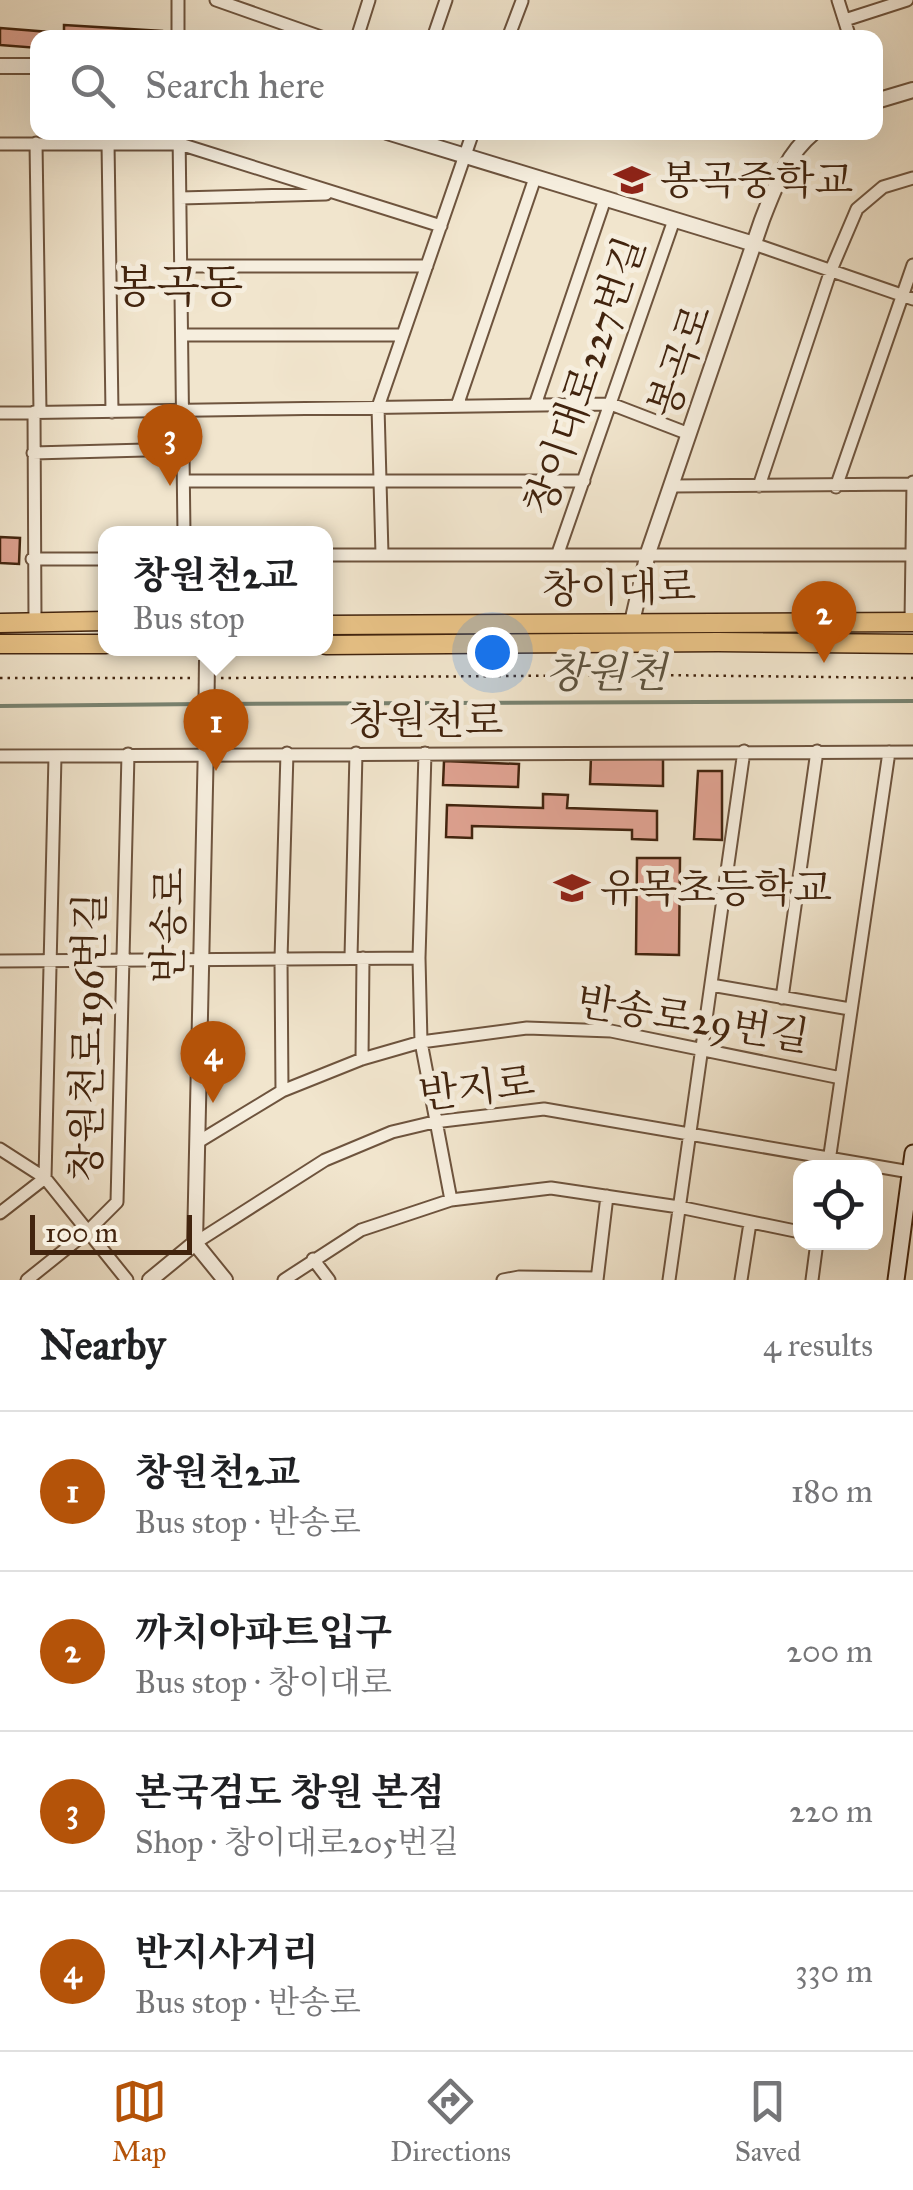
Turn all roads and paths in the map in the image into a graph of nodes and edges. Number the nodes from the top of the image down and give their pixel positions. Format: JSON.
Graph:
{"nodes":[{"id":1,"x":178,"y":0,"type":"edge"},
{"id":2,"x":216,"y":0,"type":"edge"},
{"id":3,"x":369,"y":0,"type":"edge"},
{"id":4,"x":446,"y":0,"type":"edge"},
{"id":5,"x":522,"y":0,"type":"edge"},
{"id":6,"x":838,"y":0,"type":"edge"},
{"id":7,"x":907,"y":0,"type":"edge"},
{"id":8,"x":844,"y":20,"type":"junction"},
{"id":9,"x":178,"y":30,"type":"edge"},
{"id":10,"x":301,"y":30,"type":"edge"},
{"id":11,"x":360,"y":30,"type":"edge"},
{"id":12,"x":436,"y":30,"type":"edge"},
{"id":13,"x":511,"y":30,"type":"edge"},
{"id":14,"x":847,"y":30,"type":"edge"},
{"id":15,"x":0,"y":66,"type":"edge"},
{"id":16,"x":30,"y":66,"type":"edge"},
{"id":17,"x":913,"y":90,"type":"edge"},
{"id":18,"x":883,"y":99,"type":"edge"},
{"id":19,"x":151,"y":140,"type":"edge"},
{"id":20,"x":180,"y":140,"type":"edge"},
{"id":21,"x":186,"y":140,"type":"edge"},
{"id":22,"x":413,"y":140,"type":"edge"},
{"id":23,"x":471,"y":140,"type":"edge"},
{"id":24,"x":805,"y":140,"type":"edge"},
{"id":25,"x":108,"y":143,"type":"junction"},
{"id":26,"x":0,"y":144,"type":"edge"},
{"id":27,"x":36,"y":144,"type":"junction"},
{"id":28,"x":464,"y":157,"type":"junction"},
{"id":29,"x":535,"y":178,"type":"junction"},
{"id":30,"x":913,"y":178,"type":"edge"},
{"id":31,"x":338,"y":194,"type":"junction"},
{"id":32,"x":180,"y":198,"type":"junction"},
{"id":33,"x":605,"y":199,"type":"junction"},
{"id":34,"x":674,"y":220,"type":"junction"},
{"id":35,"x":440,"y":226,"type":"junction"},
{"id":36,"x":754,"y":244,"type":"junction"},
{"id":37,"x":913,"y":264,"type":"edge"},
{"id":38,"x":181,"y":266,"type":"junction"},
{"id":39,"x":427,"y":266,"type":"junction"},
{"id":40,"x":831,"y":270,"type":"junction"},
{"id":41,"x":907,"y":297,"type":"edge"},
{"id":42,"x":182,"y":335,"type":"junction"},
{"id":43,"x":403,"y":335,"type":"junction"},
{"id":44,"x":611,"y":404,"type":"junction"},
{"id":45,"x":535,"y":405,"type":"junction"},
{"id":46,"x":457,"y":406,"type":"junction"},
{"id":47,"x":378,"y":407,"type":"junction"},
{"id":48,"x":183,"y":411,"type":"junction"},
{"id":49,"x":0,"y":412,"type":"edge"},
{"id":50,"x":37,"y":412,"type":"junction"},
{"id":51,"x":112,"y":412,"type":"junction"},
{"id":52,"x":690,"y":434,"type":"junction"},
{"id":53,"x":183,"y":449,"type":"junction"},
{"id":54,"x":33,"y":453,"type":"junction"},
{"id":55,"x":382,"y":480,"type":"junction"},
{"id":56,"x":584,"y":481,"type":"junction"},
{"id":57,"x":184,"y":482,"type":"junction"},
{"id":58,"x":913,"y":484,"type":"edge"},
{"id":59,"x":672,"y":486,"type":"junction"},
{"id":60,"x":759,"y":486,"type":"junction"},
{"id":61,"x":836,"y":487,"type":"junction"},
{"id":62,"x":184,"y":526,"type":"edge"},
{"id":63,"x":558,"y":553,"type":"junction"},
{"id":64,"x":648,"y":553,"type":"junction"},
{"id":65,"x":382,"y":554,"type":"junction"},
{"id":66,"x":912,"y":555,"type":"edge"},
{"id":67,"x":333,"y":556,"type":"edge"},
{"id":68,"x":32,"y":559,"type":"junction"},
{"id":69,"x":98,"y":559,"type":"edge"},
{"id":70,"x":98,"y":621,"type":"edge"},
{"id":71,"x":3,"y":622,"type":"edge"},
{"id":72,"x":35,"y":622,"type":"junction"},
{"id":73,"x":632,"y":622,"type":"junction"},
{"id":74,"x":912,"y":622,"type":"edge"},
{"id":75,"x":333,"y":625,"type":"edge"},
{"id":76,"x":626,"y":642,"type":"junction"},
{"id":77,"x":0,"y":644,"type":"edge"},
{"id":78,"x":98,"y":644,"type":"edge"},
{"id":79,"x":333,"y":644,"type":"edge"},
{"id":80,"x":913,"y":644,"type":"edge"},
{"id":81,"x":208,"y":656,"type":"edge"},
{"id":82,"x":0,"y":678,"type":"edge"},
{"id":83,"x":202,"y":678,"type":"dead end"},
{"id":84,"x":219,"y":678,"type":"dead end"},
{"id":85,"x":913,"y":678,"type":"edge"},
{"id":86,"x":205,"y":748,"type":"junction"},
{"id":87,"x":744,"y":751,"type":"junction"},
{"id":88,"x":816,"y":751,"type":"junction"},
{"id":89,"x":889,"y":752,"type":"junction"},
{"id":90,"x":913,"y":752,"type":"edge"},
{"id":91,"x":356,"y":753,"type":"junction"},
{"id":92,"x":425,"y":753,"type":"junction"},
{"id":93,"x":128,"y":754,"type":"junction"},
{"id":94,"x":287,"y":754,"type":"junction"},
{"id":95,"x":0,"y":756,"type":"edge"},
{"id":96,"x":55,"y":756,"type":"junction"},
{"id":97,"x":357,"y":957,"type":"junction"},
{"id":98,"x":419,"y":958,"type":"junction"},
{"id":99,"x":201,"y":959,"type":"junction"},
{"id":100,"x":281,"y":959,"type":"junction"},
{"id":101,"x":52,"y":960,"type":"junction"},
{"id":102,"x":121,"y":960,"type":"junction"},
{"id":103,"x":0,"y":961,"type":"edge"},
{"id":104,"x":711,"y":985,"type":"junction"},
{"id":105,"x":782,"y":998,"type":"junction"},
{"id":106,"x":850,"y":1009,"type":"junction"},
{"id":107,"x":421,"y":1042,"type":"junction"},
{"id":108,"x":702,"y":1049,"type":"junction"},
{"id":109,"x":362,"y":1059,"type":"junction"},
{"id":110,"x":841,"y":1078,"type":"junction"},
{"id":111,"x":282,"y":1091,"type":"junction"},
{"id":112,"x":434,"y":1122,"type":"junction"},
{"id":113,"x":690,"y":1134,"type":"junction"},
{"id":114,"x":198,"y":1142,"type":"junction"},
{"id":115,"x":0,"y":1149,"type":"edge"},
{"id":116,"x":913,"y":1153,"type":"edge"},
{"id":117,"x":814,"y":1160,"type":"edge"},
{"id":118,"x":828,"y":1160,"type":"edge"},
{"id":119,"x":883,"y":1169,"type":"edge"},
{"id":120,"x":910,"y":1172,"type":"junction"},
{"id":121,"x":44,"y":1178,"type":"junction"},
{"id":122,"x":607,"y":1196,"type":"junction"},
{"id":123,"x":450,"y":1200,"type":"junction"},
{"id":124,"x":679,"y":1207,"type":"junction"},
{"id":125,"x":0,"y":1213,"type":"edge"},
{"id":126,"x":750,"y":1223,"type":"junction"},
{"id":127,"x":793,"y":1231,"type":"edge"},
{"id":128,"x":87,"y":1232,"type":"junction"},
{"id":129,"x":196,"y":1243,"type":"junction"},
{"id":130,"x":816,"y":1250,"type":"edge"},
{"id":131,"x":313,"y":1259,"type":"junction"},
{"id":132,"x":597,"y":1279,"type":"edge"},
{"id":133,"x":26,"y":1280,"type":"edge"},
{"id":134,"x":127,"y":1280,"type":"edge"},
{"id":135,"x":150,"y":1280,"type":"edge"},
{"id":136,"x":224,"y":1280,"type":"edge"},
{"id":137,"x":284,"y":1280,"type":"edge"},
{"id":138,"x":329,"y":1280,"type":"edge"},
{"id":139,"x":502,"y":1280,"type":"edge"},
{"id":140,"x":669,"y":1280,"type":"edge"},
{"id":141,"x":741,"y":1280,"type":"edge"},
{"id":142,"x":812,"y":1280,"type":"edge"},
{"id":143,"x":896,"y":1280,"type":"edge"}],
"edges":[{"from":1,"to":9,"type":"street"},
{"from":2,"to":10,"type":"street"},
{"from":3,"to":11,"type":"street"},
{"from":4,"to":12,"type":"street"},
{"from":5,"to":13,"type":"street"},
{"from":6,"to":8,"type":"street"},
{"from":7,"to":8,"type":"street"},
{"from":8,"to":14,"type":"street"},
{"from":15,"to":16,"type":"street"},
{"from":17,"to":18,"type":"street"},
{"from":19,"to":25,"type":"street"},
{"from":20,"to":32,"type":"street"},
{"from":21,"to":31,"type":"street"},
{"from":22,"to":28,"type":"street"},
{"from":23,"to":28,"type":"street"},
{"from":24,"to":36,"type":"street","name":"봉곡로"},
{"from":25,"to":27,"type":"street"},
{"from":25,"to":51,"type":"street"},
{"from":26,"to":27,"type":"street"},
{"from":27,"to":50,"type":"street"},
{"from":28,"to":29,"type":"street"},
{"from":28,"to":35,"type":"street"},
{"from":29,"to":33,"type":"street"},
{"from":29,"to":46,"type":"street"},
{"from":30,"to":40,"type":"street"},
{"from":31,"to":32,"type":"street"},
{"from":31,"to":35,"type":"street"},
{"from":32,"to":38,"type":"street"},
{"from":33,"to":34,"type":"street"},
{"from":33,"to":45,"type":"street"},
{"from":34,"to":36,"type":"street"},
{"from":34,"to":44,"type":"street","name":"창이대로227번길"},
{"from":35,"to":39,"type":"street"},
{"from":36,"to":40,"type":"street"},
{"from":36,"to":52,"type":"street","name":"봉곡로"},
{"from":37,"to":41,"type":"street"},
{"from":38,"to":39,"type":"street"},
{"from":38,"to":42,"type":"street"},
{"from":39,"to":43,"type":"street"},
{"from":40,"to":41,"type":"street"},
{"from":40,"to":60,"type":"street"},
{"from":41,"to":61,"type":"street"},
{"from":42,"to":43,"type":"street"},
{"from":42,"to":48,"type":"street"},
{"from":43,"to":47,"type":"street"},
{"from":44,"to":45,"type":"street"},
{"from":44,"to":52,"type":"street"},
{"from":44,"to":56,"type":"street","name":"창이대로227번길"},
{"from":45,"to":46,"type":"street"},
{"from":46,"to":47,"type":"street"},
{"from":47,"to":48,"type":"street"},
{"from":47,"to":55,"type":"street"},
{"from":48,"to":51,"type":"street"},
{"from":48,"to":53,"type":"street"},
{"from":49,"to":50,"type":"street"},
{"from":50,"to":51,"type":"street"},
{"from":50,"to":54,"type":"street"},
{"from":52,"to":59,"type":"street","name":"봉곡로"},
{"from":53,"to":54,"type":"street"},
{"from":53,"to":57,"type":"street"},
{"from":54,"to":68,"type":"street"},
{"from":55,"to":56,"type":"street"},
{"from":55,"to":57,"type":"street"},
{"from":55,"to":65,"type":"street"},
{"from":56,"to":63,"type":"street","name":"창이대로227번길"},
{"from":57,"to":62,"type":"street"},
{"from":58,"to":61,"type":"street"},
{"from":58,"to":66,"type":"street"},
{"from":59,"to":60,"type":"street"},
{"from":59,"to":64,"type":"street","name":"봉곡로"},
{"from":60,"to":61,"type":"street"},
{"from":63,"to":64,"type":"street"},
{"from":63,"to":65,"type":"street"},
{"from":64,"to":66,"type":"street"},
{"from":64,"to":73,"type":"street","name":"봉곡로"},
{"from":65,"to":67,"type":"street"},
{"from":66,"to":74,"type":"street"},
{"from":68,"to":69,"type":"street"},
{"from":68,"to":72,"type":"street"},
{"from":70,"to":72,"type":"main road"},
{"from":71,"to":72,"type":"main road"},
{"from":73,"to":74,"type":"main road","name":"창이대로"},
{"from":73,"to":75,"type":"main road","name":"창이대로"},
{"from":73,"to":76,"type":"main road"},
{"from":76,"to":79,"type":"main road","name":"창이대로"},
{"from":76,"to":80,"type":"main road","name":"창이대로"},
{"from":77,"to":78,"type":"main road"},
{"from":81,"to":86,"type":"street","name":"반송로","bridge":true},
{"from":82,"to":83,"type":"path"},
{"from":84,"to":85,"type":"path"},
{"from":86,"to":93,"type":"street","name":"창원천로"},
{"from":86,"to":94,"type":"street","name":"창원천로"},
{"from":86,"to":99,"type":"street","name":"반송로"},
{"from":87,"to":88,"type":"street","name":"창원천로"},
{"from":87,"to":92,"type":"street","name":"창원천로"},
{"from":87,"to":104,"type":"street"},
{"from":88,"to":89,"type":"street","name":"창원천로"},
{"from":88,"to":105,"type":"street"},
{"from":89,"to":90,"type":"street","name":"창원천로"},
{"from":89,"to":106,"type":"street"},
{"from":91,"to":92,"type":"street","name":"창원천로"},
{"from":91,"to":94,"type":"street","name":"창원천로"},
{"from":91,"to":97,"type":"street"},
{"from":92,"to":98,"type":"street"},
{"from":93,"to":96,"type":"street","name":"창원천로"},
{"from":93,"to":102,"type":"street","name":"창원천로196번길"},
{"from":94,"to":100,"type":"street"},
{"from":95,"to":96,"type":"street","name":"창원천로"},
{"from":96,"to":101,"type":"street"},
{"from":97,"to":98,"type":"street"},
{"from":97,"to":100,"type":"street"},
{"from":97,"to":109,"type":"street"},
{"from":98,"to":107,"type":"street"},
{"from":99,"to":100,"type":"street"},
{"from":99,"to":102,"type":"street"},
{"from":99,"to":114,"type":"street","name":"반송로"},
{"from":100,"to":111,"type":"street"},
{"from":101,"to":102,"type":"street"},
{"from":101,"to":103,"type":"street"},
{"from":101,"to":121,"type":"street"},
{"from":102,"to":128,"type":"street","name":"창원천로196번길"},
{"from":104,"to":105,"type":"street"},
{"from":104,"to":108,"type":"street"},
{"from":105,"to":106,"type":"street"},
{"from":106,"to":110,"type":"street"},
{"from":107,"to":108,"type":"street","name":"반송로29번길"},
{"from":107,"to":109,"type":"street","name":"반송로29번길"},
{"from":107,"to":112,"type":"street"},
{"from":108,"to":110,"type":"street","name":"반송로29번길"},
{"from":108,"to":113,"type":"street"},
{"from":109,"to":111,"type":"street","name":"반송로29번길"},
{"from":110,"to":118,"type":"street"},
{"from":111,"to":114,"type":"street","name":"반송로29번길"},
{"from":112,"to":113,"type":"street","name":"반지로"},
{"from":112,"to":123,"type":"street"},
{"from":112,"to":129,"type":"street","name":"반지로"},
{"from":113,"to":117,"type":"street","name":"반지로"},
{"from":113,"to":124,"type":"street"},
{"from":114,"to":129,"type":"street","name":"반송로"},
{"from":115,"to":121,"type":"street"},
{"from":116,"to":120,"type":"main road"},
{"from":119,"to":120,"type":"street","name":"반지로"},
{"from":120,"to":143,"type":"main road"},
{"from":121,"to":125,"type":"street"},
{"from":121,"to":128,"type":"street"},
{"from":122,"to":123,"type":"street"},
{"from":122,"to":124,"type":"street"},
{"from":122,"to":132,"type":"street"},
{"from":123,"to":131,"type":"street"},
{"from":124,"to":126,"type":"street"},
{"from":124,"to":140,"type":"street"},
{"from":126,"to":127,"type":"street"},
{"from":126,"to":141,"type":"street"},
{"from":128,"to":133,"type":"street","name":"창원천로196번길"},
{"from":128,"to":134,"type":"street"},
{"from":129,"to":135,"type":"street","name":"반지로"},
{"from":129,"to":136,"type":"street"},
{"from":130,"to":142,"type":"street"},
{"from":131,"to":137,"type":"street"},
{"from":131,"to":138,"type":"street"},
{"from":132,"to":139,"type":"street"}]}
